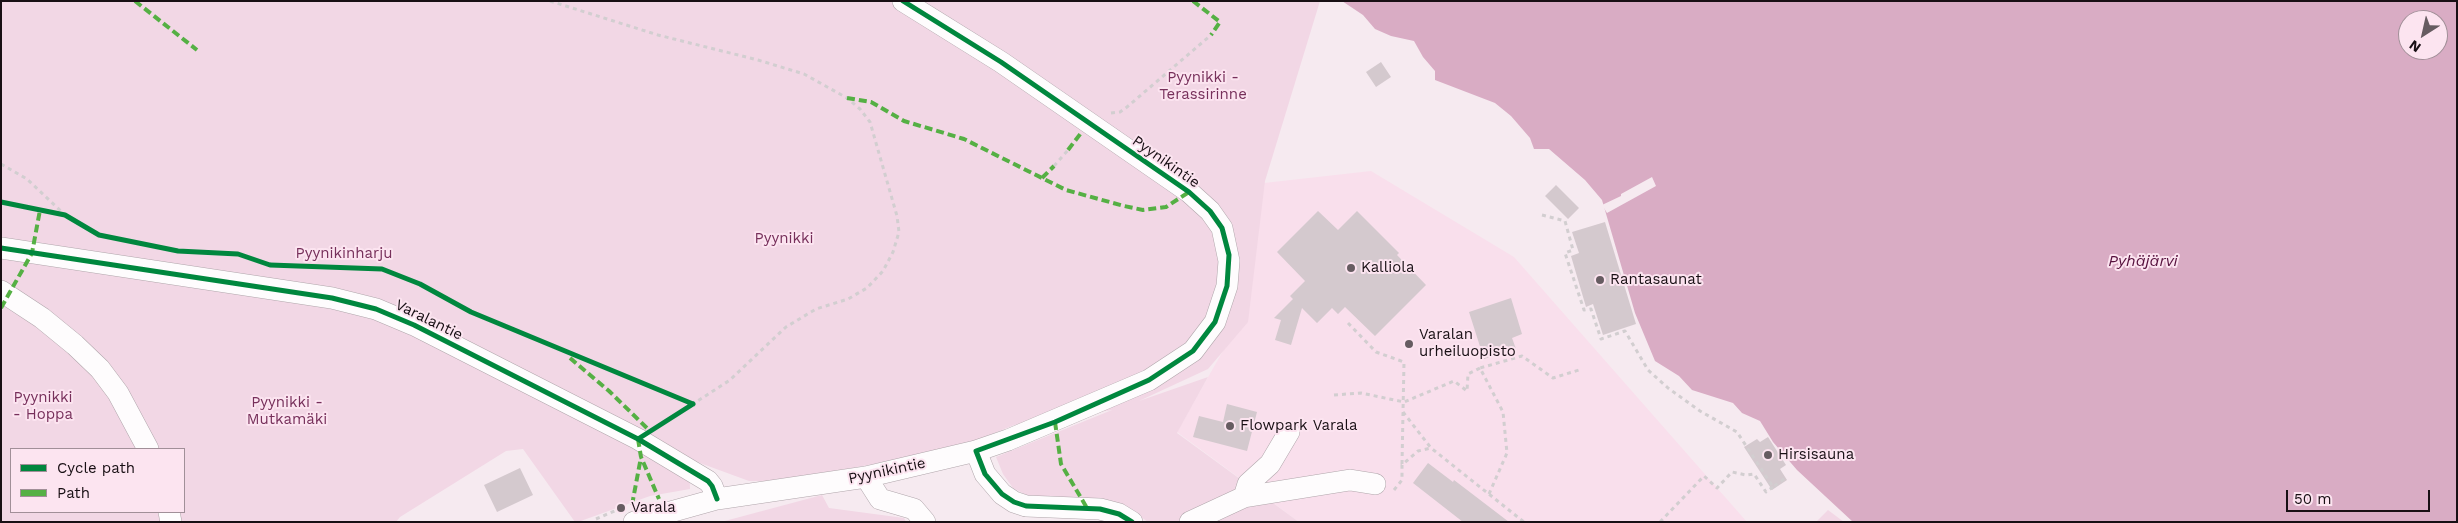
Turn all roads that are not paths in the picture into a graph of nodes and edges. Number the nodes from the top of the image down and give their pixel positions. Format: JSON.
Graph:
{"nodes":[{"id":1,"x":903,"y":1,"type":"edge"},
{"id":2,"x":1,"y":248,"type":"edge"},
{"id":3,"x":1,"y":291,"type":"edge"},
{"id":4,"x":1289,"y":432,"type":"dead end"},
{"id":5,"x":147,"y":448,"type":"edge"},
{"id":6,"x":976,"y":451,"type":"junction"},
{"id":7,"x":866,"y":477,"type":"junction"},
{"id":8,"x":1382,"y":490,"type":"road end"},
{"id":9,"x":1244,"y":497,"type":"junction"},
{"id":10,"x":717,"y":499,"type":"junction"},
{"id":11,"x":634,"y":522,"type":"edge"},
{"id":12,"x":925,"y":522,"type":"edge"},
{"id":13,"x":1132,"y":522,"type":"edge"},
{"id":14,"x":1190,"y":522,"type":"edge"}],
"edges":[{"from":1,"to":6,"type":"street","name":"Pyynikintie"},
{"from":2,"to":10,"type":"street","name":"Varalantie"},
{"from":3,"to":5,"type":"street"},
{"from":4,"to":9,"type":"street"},
{"from":6,"to":7,"type":"street","name":"Pyynikintie"},
{"from":6,"to":13,"type":"street"},
{"from":7,"to":10,"type":"street","name":"Pyynikintie"},
{"from":7,"to":12,"type":"street"},
{"from":8,"to":9,"type":"street"},
{"from":9,"to":14,"type":"street"},
{"from":10,"to":11,"type":"street","name":"Pyynikintie"}]}
